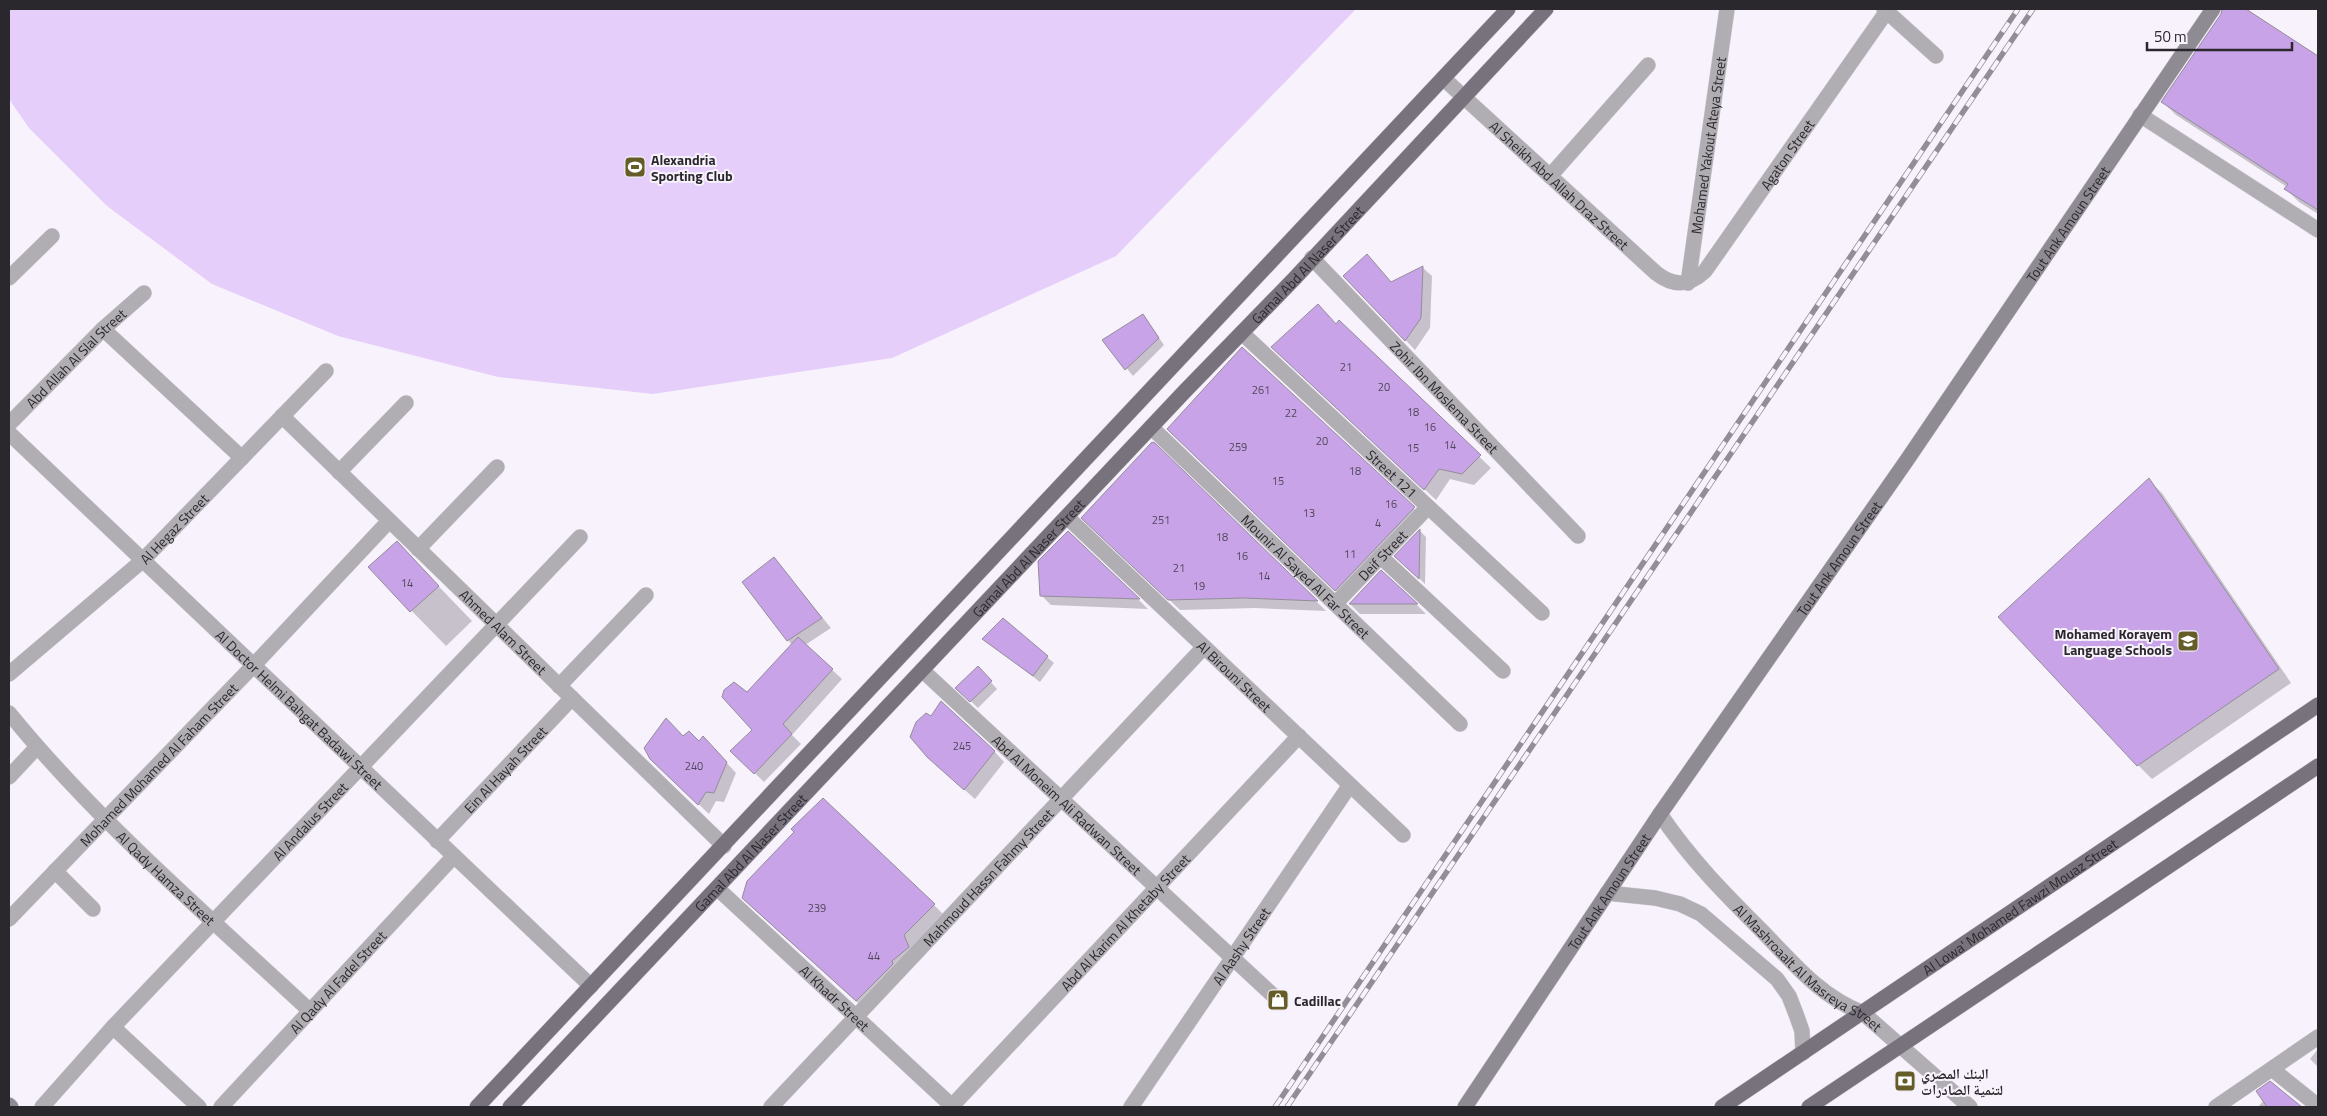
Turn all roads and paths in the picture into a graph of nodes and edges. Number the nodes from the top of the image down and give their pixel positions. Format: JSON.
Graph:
{"nodes":[{"id":1,"x":1508,"y":9,"type":"edge"},
{"id":2,"x":1546,"y":9,"type":"edge"},
{"id":3,"x":1727,"y":9,"type":"edge"},
{"id":4,"x":2213,"y":9,"type":"edge"},
{"id":5,"x":1886,"y":10,"type":"edge"},
{"id":6,"x":1936,"y":56,"type":"dead end"},
{"id":7,"x":1648,"y":65,"type":"dead end"},
{"id":8,"x":1443,"y":78,"type":"junction"},
{"id":9,"x":1464,"y":97,"type":"junction"},
{"id":10,"x":2140,"y":115,"type":"junction"},
{"id":11,"x":1550,"y":176,"type":"junction"},
{"id":12,"x":2318,"y":230,"type":"edge"},
{"id":13,"x":52,"y":236,"type":"dead end"},
{"id":14,"x":1312,"y":258,"type":"junction"},
{"id":15,"x":9,"y":276,"type":"edge"},
{"id":16,"x":1683,"y":283,"type":"junction"},
{"id":17,"x":144,"y":293,"type":"dead end"},
{"id":18,"x":103,"y":329,"type":"junction"},
{"id":19,"x":1243,"y":334,"type":"junction"},
{"id":20,"x":326,"y":371,"type":"dead end"},
{"id":21,"x":1166,"y":373,"type":"junction"},
{"id":22,"x":1185,"y":391,"type":"junction"},
{"id":23,"x":406,"y":404,"type":"dead end"},
{"id":24,"x":282,"y":416,"type":"junction"},
{"id":25,"x":9,"y":424,"type":"edge"},
{"id":26,"x":1151,"y":428,"type":"junction"},
{"id":27,"x":9,"y":433,"type":"edge"},
{"id":28,"x":242,"y":458,"type":"junction"},
{"id":29,"x":498,"y":467,"type":"dead end"},
{"id":30,"x":339,"y":472,"type":"junction"},
{"id":31,"x":1428,"y":507,"type":"junction"},
{"id":32,"x":1067,"y":516,"type":"junction"},
{"id":33,"x":389,"y":521,"type":"junction"},
{"id":34,"x":1578,"y":536,"type":"dead end"},
{"id":35,"x":580,"y":537,"type":"dead end"},
{"id":36,"x":418,"y":549,"type":"junction"},
{"id":37,"x":1380,"y":556,"type":"junction"},
{"id":38,"x":142,"y":561,"type":"junction"},
{"id":39,"x":646,"y":595,"type":"dead end"},
{"id":40,"x":1335,"y":604,"type":"junction"},
{"id":41,"x":1542,"y":613,"type":"dead end"},
{"id":42,"x":497,"y":625,"type":"junction"},
{"id":43,"x":1204,"y":646,"type":"junction"},
{"id":44,"x":253,"y":666,"type":"junction"},
{"id":45,"x":922,"y":670,"type":"junction"},
{"id":46,"x":1504,"y":671,"type":"dead end"},
{"id":47,"x":9,"y":674,"type":"edge"},
{"id":48,"x":559,"y":686,"type":"junction"},
{"id":49,"x":572,"y":698,"type":"junction"},
{"id":50,"x":2318,"y":705,"type":"edge"},
{"id":51,"x":9,"y":713,"type":"edge"},
{"id":52,"x":1460,"y":724,"type":"dead end"},
{"id":53,"x":1299,"y":736,"type":"junction"},
{"id":54,"x":37,"y":747,"type":"junction"},
{"id":55,"x":2318,"y":766,"type":"edge"},
{"id":56,"x":360,"y":768,"type":"junction"},
{"id":57,"x":9,"y":776,"type":"edge"},
{"id":58,"x":1350,"y":785,"type":"junction"},
{"id":59,"x":1061,"y":799,"type":"junction"},
{"id":60,"x":1660,"y":814,"type":"junction"},
{"id":61,"x":105,"y":819,"type":"junction"},
{"id":62,"x":1403,"y":835,"type":"dead end"},
{"id":63,"x":437,"y":841,"type":"junction"},
{"id":64,"x":724,"y":846,"type":"junction"},
{"id":65,"x":454,"y":856,"type":"junction"},
{"id":66,"x":55,"y":871,"type":"junction"},
{"id":67,"x":1157,"y":887,"type":"junction"},
{"id":68,"x":717,"y":888,"type":"junction"},
{"id":69,"x":1607,"y":893,"type":"junction"},
{"id":70,"x":93,"y":909,"type":"dead end"},
{"id":71,"x":9,"y":919,"type":"edge"},
{"id":72,"x":214,"y":922,"type":"junction"},
{"id":73,"x":1233,"y":958,"type":"junction"},
{"id":74,"x":591,"y":986,"type":"junction"},
{"id":75,"x":1278,"y":1000,"type":"dead end"},
{"id":76,"x":310,"y":1010,"type":"junction"},
{"id":77,"x":1863,"y":1012,"type":"junction"},
{"id":78,"x":856,"y":1017,"type":"junction"},
{"id":79,"x":113,"y":1027,"type":"junction"},
{"id":80,"x":2318,"y":1038,"type":"edge"},
{"id":81,"x":1900,"y":1047,"type":"junction"},
{"id":82,"x":1802,"y":1053,"type":"junction"},
{"id":83,"x":2272,"y":1069,"type":"junction"},
{"id":84,"x":2318,"y":1106,"type":"edge"},
{"id":85,"x":42,"y":1107,"type":"edge"},
{"id":86,"x":199,"y":1107,"type":"edge"},
{"id":87,"x":220,"y":1107,"type":"edge"},
{"id":88,"x":477,"y":1107,"type":"edge"},
{"id":89,"x":510,"y":1107,"type":"edge"},
{"id":90,"x":772,"y":1107,"type":"edge"},
{"id":91,"x":952,"y":1107,"type":"edge"},
{"id":92,"x":1131,"y":1107,"type":"edge"},
{"id":93,"x":1465,"y":1107,"type":"edge"},
{"id":94,"x":1722,"y":1107,"type":"edge"},
{"id":95,"x":1809,"y":1107,"type":"edge"},
{"id":96,"x":1970,"y":1107,"type":"edge"},
{"id":97,"x":2216,"y":1107,"type":"edge"}],
"edges":[{"from":1,"to":8,"type":"main road","name":"Gamal Abd Al Naser Street"},
{"from":2,"to":9,"type":"main road","name":"Gamal Abd Al Naser Street"},
{"from":3,"to":16,"type":"street","name":"Mohamed Yakout Ateya Street"},
{"from":4,"to":10,"type":"street","name":"Tout Ank Amoun Street"},
{"from":5,"to":6,"type":"street"},
{"from":5,"to":16,"type":"street","name":"Agaton Street"},
{"from":7,"to":11,"type":"street"},
{"from":8,"to":9,"type":"street","name":"Al Sheikh Abd Allah Draz Street"},
{"from":8,"to":21,"type":"main road","name":"Gamal Abd Al Naser Street"},
{"from":9,"to":11,"type":"street","name":"Al Sheikh Abd Allah Draz Street"},
{"from":9,"to":14,"type":"main road","name":"Gamal Abd Al Naser Street"},
{"from":10,"to":12,"type":"street"},
{"from":10,"to":60,"type":"street","name":"Tout Ank Amoun Street"},
{"from":11,"to":16,"type":"street","name":"Al Sheikh Abd Allah Draz Street"},
{"from":13,"to":15,"type":"street"},
{"from":14,"to":19,"type":"main road","name":"Gamal Abd Al Naser Street"},
{"from":14,"to":34,"type":"street","name":"Zohir Ibn Moslema Street"},
{"from":17,"to":18,"type":"street","name":"Abd Allah Al Slal Street"},
{"from":18,"to":25,"type":"street","name":"Abd Allah Al Slal Street"},
{"from":18,"to":28,"type":"street"},
{"from":19,"to":22,"type":"main road","name":"Gamal Abd Al Naser Street"},
{"from":19,"to":31,"type":"street","name":"Street 121"},
{"from":20,"to":24,"type":"street","name":"Al Hegaz Street"},
{"from":21,"to":22,"type":"main road"},
{"from":21,"to":64,"type":"main road","name":"Gamal Abd Al Naser Street"},
{"from":22,"to":26,"type":"main road","name":"Gamal Abd Al Naser Street"},
{"from":23,"to":30,"type":"street"},
{"from":24,"to":28,"type":"street","name":"Al Hegaz Street"},
{"from":24,"to":30,"type":"street","name":"Ahmed Alam Street"},
{"from":26,"to":32,"type":"main road","name":"Gamal Abd Al Naser Street"},
{"from":26,"to":40,"type":"street","name":"Mounir Al Sayed Al Far Street"},
{"from":27,"to":38,"type":"street","name":"Al Doctor Helmi Bahgat Badawi Street"},
{"from":28,"to":38,"type":"street","name":"Al Hegaz Street"},
{"from":29,"to":36,"type":"street"},
{"from":30,"to":33,"type":"street","name":"Ahmed Alam Street"},
{"from":31,"to":37,"type":"street","name":"Deif Street"},
{"from":31,"to":41,"type":"street","name":"Street 121"},
{"from":32,"to":43,"type":"street","name":"Al Birouni Street"},
{"from":32,"to":45,"type":"main road","name":"Gamal Abd Al Naser Street"},
{"from":33,"to":36,"type":"street","name":"Ahmed Alam Street"},
{"from":33,"to":44,"type":"street","name":"Mohamed Mohamed Al Faham Street"},
{"from":35,"to":42,"type":"street","name":"Al Andalus Street"},
{"from":36,"to":42,"type":"street","name":"Ahmed Alam Street"},
{"from":37,"to":40,"type":"street","name":"Deif Street"},
{"from":37,"to":46,"type":"street"},
{"from":38,"to":44,"type":"street","name":"Al Doctor Helmi Bahgat Badawi Street"},
{"from":38,"to":47,"type":"street","name":"Al Hegaz Street"},
{"from":39,"to":48,"type":"street"},
{"from":40,"to":52,"type":"street","name":"Mounir Al Sayed Al Far Street"},
{"from":42,"to":48,"type":"street","name":"Ahmed Alam Street"},
{"from":42,"to":56,"type":"street","name":"Al Andalus Street"},
{"from":43,"to":53,"type":"street","name":"Al Birouni Street"},
{"from":43,"to":59,"type":"street","name":"Mahmoud Hassn Fahmy Street"},
{"from":44,"to":56,"type":"street","name":"Al Doctor Helmi Bahgat Badawi Street"},
{"from":44,"to":61,"type":"street","name":"Mohamed Mohamed Al Faham Street"},
{"from":45,"to":59,"type":"street","name":"Abd Al Moneim Ali Radwan Street"},
{"from":45,"to":68,"type":"main road","name":"Gamal Abd Al Naser Street"},
{"from":48,"to":49,"type":"street","name":"Ahmed Alam Street"},
{"from":49,"to":63,"type":"street","name":"Ein Al Hayah Street"},
{"from":49,"to":64,"type":"street","name":"Ahmed Alam Street"},
{"from":50,"to":77,"type":"main road","name":"Al Lowa' Mohamed Fawzi Mouaz Street"},
{"from":51,"to":54,"type":"street","name":"Al Qady Hamza Street"},
{"from":53,"to":58,"type":"street","name":"Al Birouni Street"},
{"from":53,"to":67,"type":"street","name":"Abd Al Karim Al Khetaby Street"},
{"from":54,"to":57,"type":"street"},
{"from":54,"to":61,"type":"street","name":"Al Qady Hamza Street"},
{"from":55,"to":81,"type":"main road"},
{"from":56,"to":63,"type":"street","name":"Al Doctor Helmi Bahgat Badawi Street"},
{"from":56,"to":72,"type":"street","name":"Al Andalus Street"},
{"from":58,"to":62,"type":"street","name":"Al Birouni Street"},
{"from":58,"to":73,"type":"street","name":"Al Aashy Street"},
{"from":59,"to":67,"type":"street","name":"Abd Al Moneim Ali Radwan Street"},
{"from":59,"to":78,"type":"street","name":"Mahmoud Hassn Fahmy Street"},
{"from":60,"to":69,"type":"street","name":"Tout Ank Amoun Street"},
{"from":60,"to":77,"type":"street","name":"Al Mashroaalt Al Masreya Street"},
{"from":61,"to":66,"type":"street","name":"Mohamed Mohamed Al Faham Street"},
{"from":61,"to":72,"type":"street","name":"Al Qady Hamza Street"},
{"from":63,"to":65,"type":"street","name":"Al Doctor Helmi Bahgat Badawi Street"},
{"from":64,"to":74,"type":"main road","name":"Gamal Abd Al Naser Street"},
{"from":65,"to":74,"type":"street","name":"Al Doctor Helmi Bahgat Badawi Street"},
{"from":65,"to":76,"type":"street","name":"Al Qady Al Fadel Street"},
{"from":66,"to":70,"type":"street"},
{"from":66,"to":71,"type":"street","name":"Mohamed Mohamed Al Faham Street"},
{"from":67,"to":73,"type":"street","name":"Abd Al Moneim Ali Radwan Street"},
{"from":67,"to":91,"type":"street","name":"Abd Al Karim Al Khetaby Street"},
{"from":68,"to":78,"type":"street","name":"Al Khadr Street"},
{"from":68,"to":89,"type":"main road","name":"Gamal Abd Al Naser Street"},
{"from":69,"to":82,"type":"street"},
{"from":69,"to":93,"type":"street","name":"Tout Ank Amoun Street"},
{"from":72,"to":76,"type":"street","name":"Al Qady Hamza Street"},
{"from":72,"to":79,"type":"street","name":"Al Andalus Street"},
{"from":73,"to":75,"type":"street","name":"Abd Al Moneim Ali Radwan Street"},
{"from":73,"to":92,"type":"street","name":"Al Aashy Street"},
{"from":74,"to":88,"type":"main road","name":"Gamal Abd Al Naser Street"},
{"from":76,"to":87,"type":"street","name":"Al Qady Al Fadel Street"},
{"from":77,"to":81,"type":"street","name":"Al Mashroaalt Al Masreya Street"},
{"from":77,"to":82,"type":"main road","name":"Al Lowa' Mohamed Fawzi Mouaz Street"},
{"from":78,"to":90,"type":"street","name":"Mahmoud Hassn Fahmy Street"},
{"from":78,"to":91,"type":"street","name":"Al Khadr Street"},
{"from":79,"to":85,"type":"street","name":"Al Andalus Street"},
{"from":79,"to":86,"type":"street"},
{"from":80,"to":83,"type":"street"},
{"from":81,"to":95,"type":"main road"},
{"from":81,"to":96,"type":"street","name":"Al Mashroaalt Al Masreya Street"},
{"from":82,"to":94,"type":"main road","name":"Al Lowa' Mohamed Fawzi Mouaz Street"},
{"from":83,"to":84,"type":"street"},
{"from":83,"to":97,"type":"street"}]}
